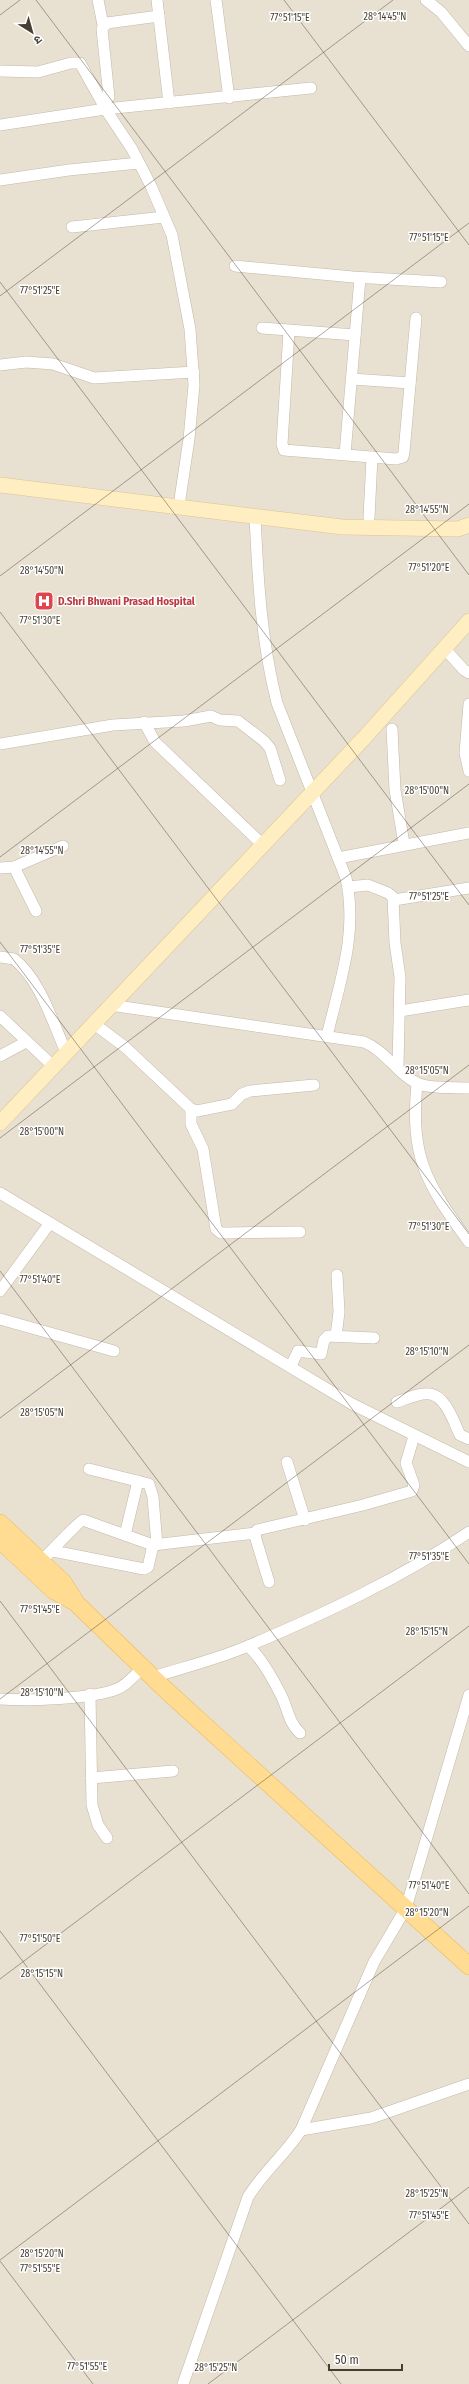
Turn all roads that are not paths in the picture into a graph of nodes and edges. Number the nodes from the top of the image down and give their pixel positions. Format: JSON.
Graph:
{"nodes":[{"id":1,"x":98,"y":0,"type":"edge"},
{"id":2,"x":157,"y":0,"type":"edge"},
{"id":3,"x":216,"y":0,"type":"edge"},
{"id":4,"x":426,"y":0,"type":"edge"},
{"id":5,"x":159,"y":16,"type":"junction"},
{"id":6,"x":103,"y":25,"type":"junction"},
{"id":7,"x":469,"y":46,"type":"edge"},
{"id":8,"x":0,"y":72,"type":"edge"},
{"id":9,"x":311,"y":88,"type":"dead end"},
{"id":10,"x":229,"y":98,"type":"junction"},
{"id":11,"x":169,"y":103,"type":"junction"},
{"id":12,"x":104,"y":107,"type":"junction"},
{"id":13,"x":0,"y":125,"type":"edge"},
{"id":14,"x":139,"y":163,"type":"junction"},
{"id":15,"x":0,"y":180,"type":"edge"},
{"id":16,"x":164,"y":217,"type":"junction"},
{"id":17,"x":72,"y":227,"type":"dead end"},
{"id":18,"x":235,"y":266,"type":"dead end"},
{"id":19,"x":360,"y":278,"type":"junction"},
{"id":20,"x":440,"y":282,"type":"dead end"},
{"id":21,"x":416,"y":318,"type":"dead end"},
{"id":22,"x":262,"y":328,"type":"dead end"},
{"id":23,"x":289,"y":331,"type":"junction"},
{"id":24,"x":356,"y":335,"type":"junction"},
{"id":25,"x":0,"y":364,"type":"edge"},
{"id":26,"x":194,"y":372,"type":"junction"},
{"id":27,"x":352,"y":379,"type":"junction"},
{"id":28,"x":410,"y":383,"type":"junction"},
{"id":29,"x":345,"y":454,"type":"junction"},
{"id":30,"x":372,"y":457,"type":"junction"},
{"id":31,"x":0,"y":475,"type":"edge"},
{"id":32,"x":0,"y":485,"type":"edge"},
{"id":33,"x":180,"y":499,"type":"junction"},
{"id":34,"x":255,"y":516,"type":"junction"},
{"id":35,"x":369,"y":518,"type":"junction"},
{"id":36,"x":469,"y":523,"type":"edge"},
{"id":37,"x":469,"y":621,"type":"edge"},
{"id":38,"x":444,"y":648,"type":"junction"},
{"id":39,"x":469,"y":673,"type":"edge"},
{"id":40,"x":469,"y":704,"type":"edge"},
{"id":41,"x":144,"y":722,"type":"junction"},
{"id":42,"x":392,"y":729,"type":"dead end"},
{"id":43,"x":0,"y":744,"type":"edge"},
{"id":44,"x":469,"y":771,"type":"edge"},
{"id":45,"x":280,"y":780,"type":"dead end"},
{"id":46,"x":312,"y":792,"type":"junction"},
{"id":47,"x":469,"y":832,"type":"edge"},
{"id":48,"x":262,"y":844,"type":"junction"},
{"id":49,"x":404,"y":844,"type":"junction"},
{"id":50,"x":63,"y":846,"type":"dead end"},
{"id":51,"x":338,"y":858,"type":"junction"},
{"id":52,"x":14,"y":867,"type":"junction"},
{"id":53,"x":0,"y":868,"type":"edge"},
{"id":54,"x":348,"y":887,"type":"junction"},
{"id":55,"x":469,"y":888,"type":"edge"},
{"id":56,"x":394,"y":900,"type":"junction"},
{"id":57,"x":36,"y":911,"type":"dead end"},
{"id":58,"x":0,"y":957,"type":"edge"},
{"id":59,"x":469,"y":1000,"type":"edge"},
{"id":60,"x":110,"y":1005,"type":"junction"},
{"id":61,"x":400,"y":1011,"type":"junction"},
{"id":62,"x":0,"y":1016,"type":"edge"},
{"id":63,"x":93,"y":1023,"type":"junction"},
{"id":64,"x":326,"y":1036,"type":"junction"},
{"id":65,"x":26,"y":1042,"type":"junction"},
{"id":66,"x":66,"y":1052,"type":"junction"},
{"id":67,"x":0,"y":1056,"type":"edge"},
{"id":68,"x":53,"y":1066,"type":"junction"},
{"id":69,"x":398,"y":1067,"type":"junction"},
{"id":70,"x":417,"y":1083,"type":"junction"},
{"id":71,"x":314,"y":1085,"type":"dead end"},
{"id":72,"x":469,"y":1088,"type":"edge"},
{"id":73,"x":191,"y":1109,"type":"junction"},
{"id":74,"x":0,"y":1123,"type":"edge"},
{"id":75,"x":0,"y":1193,"type":"edge"},
{"id":76,"x":50,"y":1224,"type":"junction"},
{"id":77,"x":300,"y":1232,"type":"dead end"},
{"id":78,"x":469,"y":1242,"type":"edge"},
{"id":79,"x":338,"y":1275,"type":"dead end"},
{"id":80,"x":0,"y":1291,"type":"edge"},
{"id":81,"x":0,"y":1318,"type":"edge"},
{"id":82,"x":336,"y":1336,"type":"junction"},
{"id":83,"x":374,"y":1338,"type":"dead end"},
{"id":84,"x":114,"y":1351,"type":"dead end"},
{"id":85,"x":291,"y":1366,"type":"junction"},
{"id":86,"x":397,"y":1402,"type":"dead end"},
{"id":87,"x":414,"y":1436,"type":"junction"},
{"id":88,"x":469,"y":1439,"type":"edge"},
{"id":89,"x":287,"y":1462,"type":"dead end"},
{"id":90,"x":469,"y":1462,"type":"edge"},
{"id":91,"x":89,"y":1469,"type":"dead end"},
{"id":92,"x":138,"y":1481,"type":"junction"},
{"id":93,"x":305,"y":1520,"type":"junction"},
{"id":94,"x":0,"y":1523,"type":"edge"},
{"id":95,"x":469,"y":1532,"type":"edge"},
{"id":96,"x":256,"y":1533,"type":"junction"},
{"id":97,"x":125,"y":1535,"type":"junction"},
{"id":98,"x":0,"y":1540,"type":"edge"},
{"id":99,"x":155,"y":1545,"type":"junction"},
{"id":100,"x":47,"y":1556,"type":"junction"},
{"id":101,"x":269,"y":1582,"type":"dead end"},
{"id":102,"x":76,"y":1604,"type":"junction"},
{"id":103,"x":248,"y":1646,"type":"junction"},
{"id":104,"x":148,"y":1672,"type":"junction"},
{"id":105,"x":90,"y":1694,"type":"junction"},
{"id":106,"x":469,"y":1695,"type":"edge"},
{"id":107,"x":0,"y":1699,"type":"edge"},
{"id":108,"x":300,"y":1732,"type":"dead end"},
{"id":109,"x":173,"y":1771,"type":"dead end"},
{"id":110,"x":92,"y":1778,"type":"junction"},
{"id":111,"x":107,"y":1838,"type":"dead end"},
{"id":112,"x":406,"y":1908,"type":"junction"},
{"id":113,"x":469,"y":1966,"type":"edge"},
{"id":114,"x":469,"y":2084,"type":"edge"},
{"id":115,"x":301,"y":2130,"type":"junction"},
{"id":116,"x":182,"y":2384,"type":"edge"}],
"edges":[{"from":1,"to":6,"type":"street"},
{"from":2,"to":5,"type":"street"},
{"from":3,"to":10,"type":"street"},
{"from":4,"to":7,"type":"street"},
{"from":5,"to":6,"type":"street"},
{"from":5,"to":11,"type":"street"},
{"from":6,"to":12,"type":"street"},
{"from":8,"to":12,"type":"street"},
{"from":9,"to":10,"type":"street"},
{"from":10,"to":11,"type":"street"},
{"from":11,"to":12,"type":"street"},
{"from":12,"to":13,"type":"street"},
{"from":12,"to":14,"type":"street"},
{"from":14,"to":15,"type":"street"},
{"from":14,"to":16,"type":"street"},
{"from":16,"to":17,"type":"street"},
{"from":16,"to":26,"type":"street"},
{"from":18,"to":19,"type":"street"},
{"from":19,"to":20,"type":"street"},
{"from":19,"to":24,"type":"street"},
{"from":21,"to":28,"type":"street"},
{"from":22,"to":23,"type":"street"},
{"from":23,"to":24,"type":"street"},
{"from":23,"to":29,"type":"street"},
{"from":24,"to":27,"type":"street"},
{"from":25,"to":26,"type":"street"},
{"from":26,"to":33,"type":"street"},
{"from":27,"to":28,"type":"street"},
{"from":27,"to":29,"type":"street"},
{"from":28,"to":30,"type":"street"},
{"from":29,"to":30,"type":"street"},
{"from":30,"to":35,"type":"street"},
{"from":31,"to":33,"type":"street"},
{"from":32,"to":34,"type":"street"},
{"from":33,"to":35,"type":"street"},
{"from":34,"to":36,"type":"street"},
{"from":34,"to":46,"type":"street"},
{"from":35,"to":36,"type":"street"},
{"from":37,"to":38,"type":"street"},
{"from":38,"to":39,"type":"street"},
{"from":38,"to":46,"type":"street"},
{"from":40,"to":44,"type":"street"},
{"from":41,"to":43,"type":"street"},
{"from":41,"to":45,"type":"street"},
{"from":41,"to":48,"type":"street"},
{"from":42,"to":49,"type":"street"},
{"from":46,"to":48,"type":"street"},
{"from":46,"to":51,"type":"street"},
{"from":47,"to":49,"type":"street"},
{"from":48,"to":60,"type":"street"},
{"from":49,"to":51,"type":"street"},
{"from":50,"to":52,"type":"street"},
{"from":51,"to":54,"type":"street"},
{"from":52,"to":53,"type":"street"},
{"from":52,"to":57,"type":"street"},
{"from":54,"to":56,"type":"street"},
{"from":54,"to":64,"type":"street"},
{"from":55,"to":56,"type":"street"},
{"from":56,"to":61,"type":"street"},
{"from":58,"to":66,"type":"street"},
{"from":59,"to":61,"type":"street"},
{"from":60,"to":63,"type":"street"},
{"from":60,"to":64,"type":"street"},
{"from":61,"to":69,"type":"street"},
{"from":62,"to":65,"type":"street"},
{"from":63,"to":66,"type":"street"},
{"from":63,"to":73,"type":"street"},
{"from":64,"to":69,"type":"street"},
{"from":65,"to":67,"type":"street"},
{"from":65,"to":68,"type":"street"},
{"from":66,"to":68,"type":"street"},
{"from":68,"to":74,"type":"street"},
{"from":69,"to":70,"type":"street"},
{"from":70,"to":72,"type":"street"},
{"from":70,"to":78,"type":"street"},
{"from":71,"to":73,"type":"street"},
{"from":73,"to":77,"type":"street"},
{"from":75,"to":76,"type":"street"},
{"from":76,"to":80,"type":"street"},
{"from":76,"to":85,"type":"street"},
{"from":79,"to":82,"type":"street"},
{"from":81,"to":84,"type":"street"},
{"from":82,"to":83,"type":"street"},
{"from":82,"to":85,"type":"street"},
{"from":85,"to":87,"type":"street"},
{"from":86,"to":88,"type":"street"},
{"from":87,"to":90,"type":"street"},
{"from":87,"to":93,"type":"street"},
{"from":89,"to":93,"type":"street"},
{"from":91,"to":92,"type":"street"},
{"from":92,"to":97,"type":"street"},
{"from":92,"to":99,"type":"street"},
{"from":93,"to":96,"type":"street"},
{"from":94,"to":100,"type":"main road"},
{"from":95,"to":103,"type":"street"},
{"from":96,"to":99,"type":"street"},
{"from":96,"to":101,"type":"street"},
{"from":97,"to":99,"type":"street"},
{"from":97,"to":100,"type":"street"},
{"from":98,"to":102,"type":"main road"},
{"from":99,"to":100,"type":"street"},
{"from":100,"to":102,"type":"main road"},
{"from":102,"to":104,"type":"main road"},
{"from":103,"to":104,"type":"street"},
{"from":103,"to":108,"type":"street"},
{"from":104,"to":105,"type":"street"},
{"from":104,"to":112,"type":"main road"},
{"from":105,"to":107,"type":"street"},
{"from":105,"to":110,"type":"street"},
{"from":106,"to":112,"type":"street"},
{"from":109,"to":110,"type":"street"},
{"from":110,"to":111,"type":"street"},
{"from":112,"to":113,"type":"main road"},
{"from":112,"to":115,"type":"street"},
{"from":114,"to":115,"type":"street"},
{"from":115,"to":116,"type":"street"}]}
